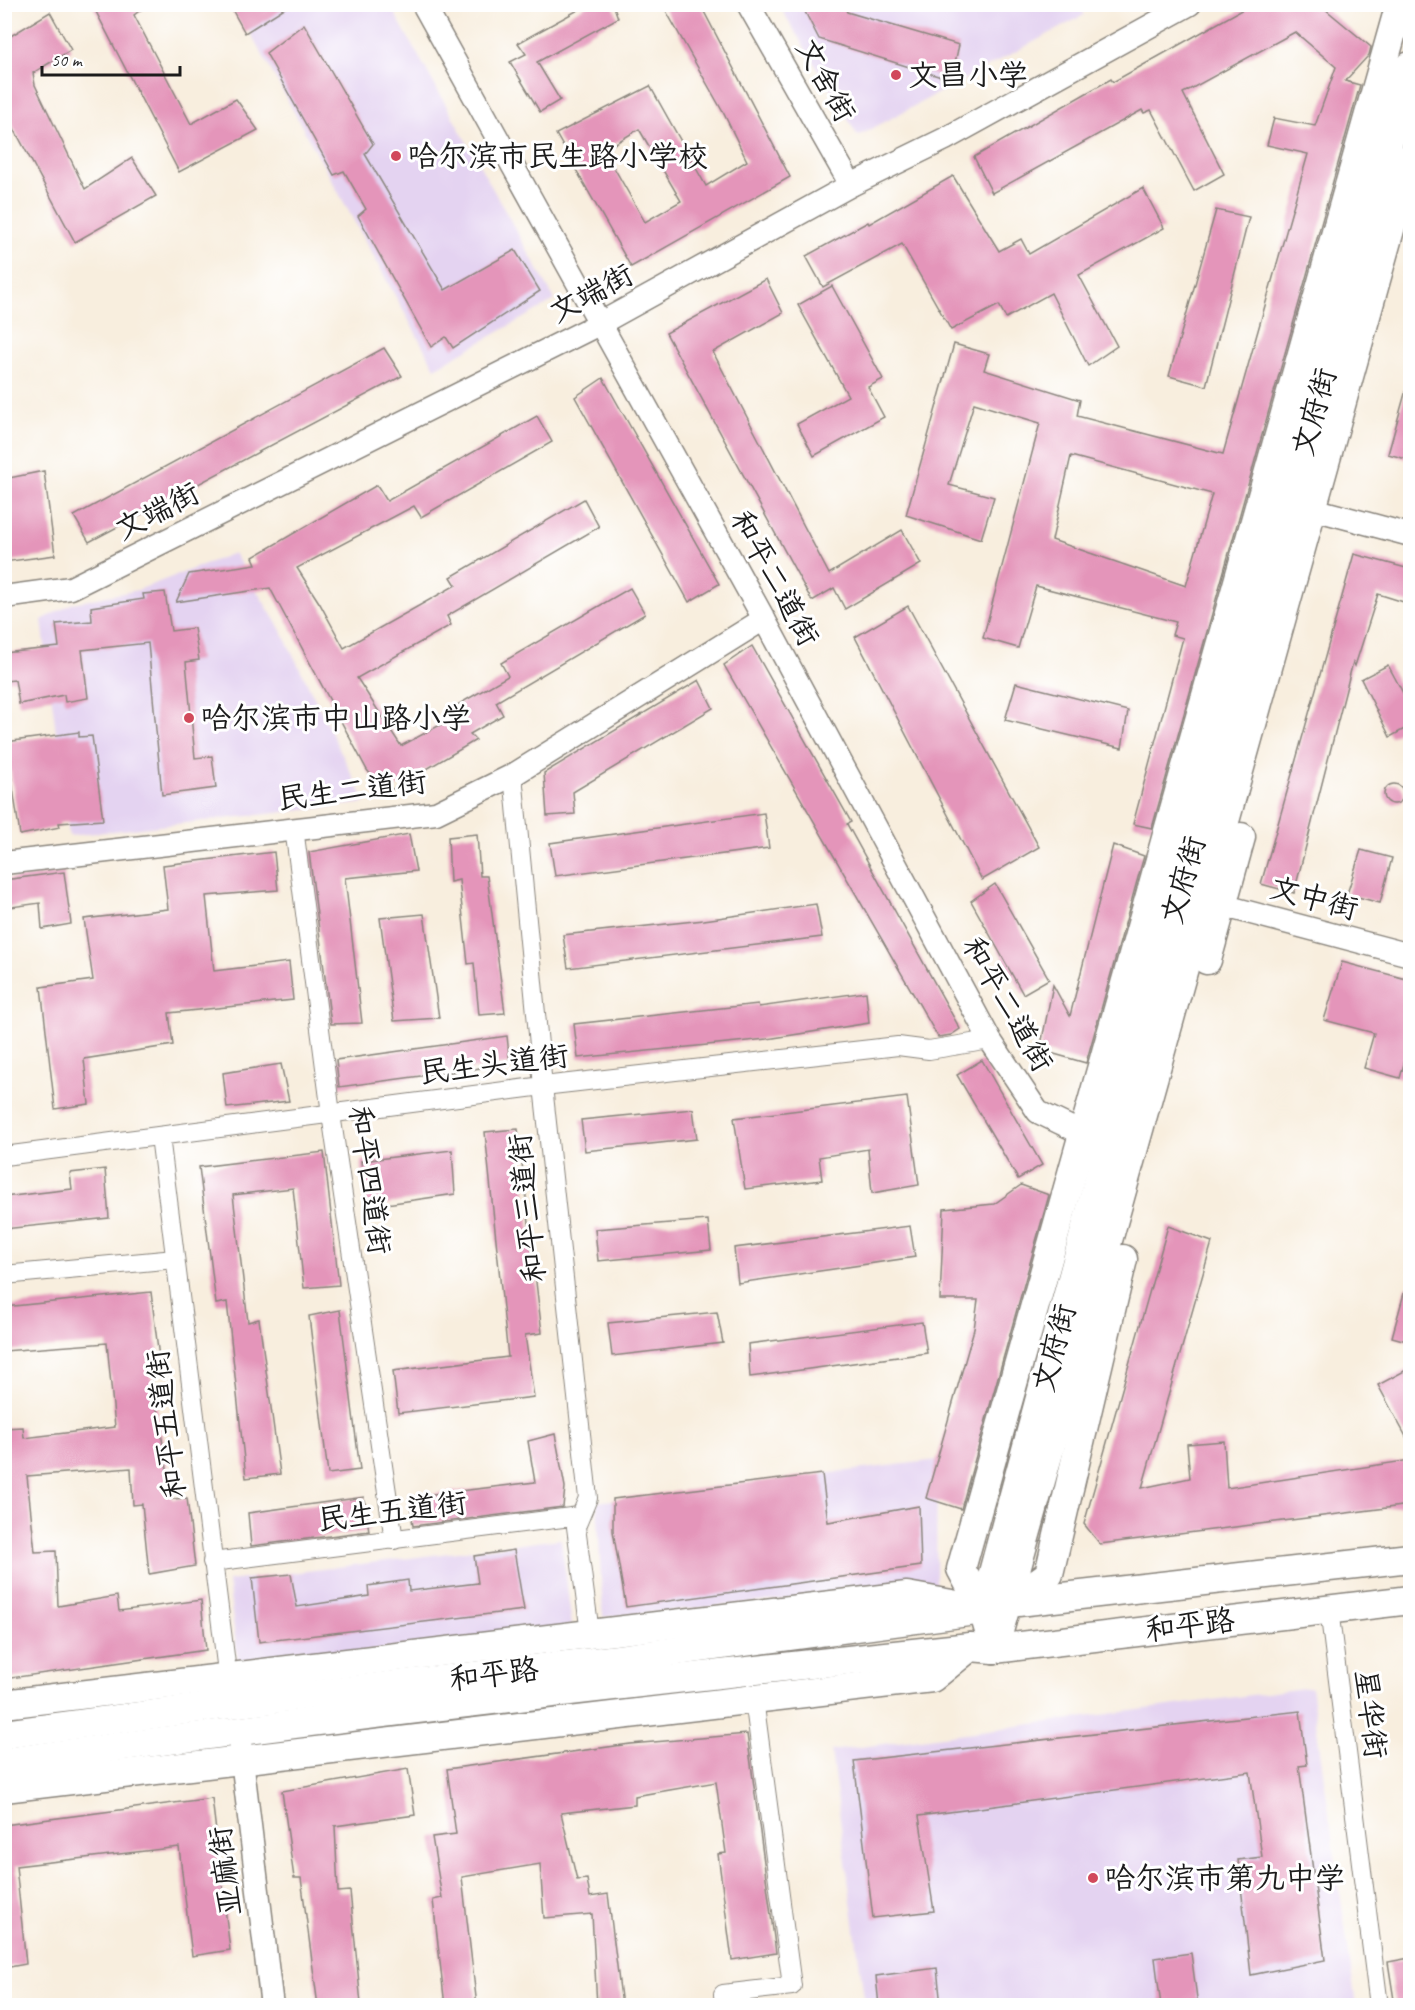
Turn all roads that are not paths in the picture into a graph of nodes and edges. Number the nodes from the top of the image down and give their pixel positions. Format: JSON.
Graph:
{"nodes":[{"id":1,"x":423,"y":4,"type":"edge"},
{"id":2,"x":748,"y":4,"type":"edge"},
{"id":3,"x":1190,"y":4,"type":"edge"},
{"id":4,"x":1400,"y":4,"type":"edge"},
{"id":5,"x":1410,"y":66,"type":"edge"},
{"id":6,"x":1410,"y":158,"type":"edge"},
{"id":7,"x":851,"y":185,"type":"junction"},
{"id":8,"x":1410,"y":228,"type":"edge"},
{"id":9,"x":599,"y":324,"type":"junction"},
{"id":10,"x":1322,"y":512,"type":"junction"},
{"id":11,"x":1410,"y":535,"type":"edge"},
{"id":12,"x":4,"y":597,"type":"edge"},
{"id":13,"x":764,"y":619,"type":"junction"},
{"id":14,"x":513,"y":775,"type":"junction"},
{"id":15,"x":294,"y":828,"type":"junction"},
{"id":16,"x":4,"y":863,"type":"edge"},
{"id":17,"x":1213,"y":902,"type":"junction"},
{"id":18,"x":1410,"y":955,"type":"edge"},
{"id":19,"x":990,"y":1040,"type":"junction"},
{"id":20,"x":543,"y":1086,"type":"junction"},
{"id":21,"x":331,"y":1114,"type":"junction"},
{"id":22,"x":1083,"y":1133,"type":"junction"},
{"id":23,"x":160,"y":1137,"type":"junction"},
{"id":24,"x":1108,"y":1145,"type":"junction"},
{"id":25,"x":4,"y":1156,"type":"edge"},
{"id":26,"x":175,"y":1259,"type":"junction"},
{"id":27,"x":4,"y":1275,"type":"edge"},
{"id":28,"x":579,"y":1516,"type":"junction"},
{"id":29,"x":394,"y":1540,"type":"junction"},
{"id":30,"x":1410,"y":1558,"type":"edge"},
{"id":31,"x":212,"y":1562,"type":"junction"},
{"id":32,"x":1410,"y":1600,"type":"edge"},
{"id":33,"x":818,"y":1606,"type":"junction"},
{"id":34,"x":996,"y":1607,"type":"junction"},
{"id":35,"x":1329,"y":1609,"type":"junction"},
{"id":36,"x":590,"y":1633,"type":"junction"},
{"id":37,"x":753,"y":1641,"type":"junction"},
{"id":38,"x":982,"y":1648,"type":"junction"},
{"id":39,"x":820,"y":1663,"type":"junction"},
{"id":40,"x":754,"y":1699,"type":"junction"},
{"id":41,"x":4,"y":1704,"type":"edge"},
{"id":42,"x":232,"y":1704,"type":"junction"},
{"id":43,"x":4,"y":1734,"type":"edge"},
{"id":44,"x":242,"y":1760,"type":"junction"},
{"id":45,"x":4,"y":1762,"type":"edge"},
{"id":46,"x":4,"y":1788,"type":"edge"},
{"id":47,"x":272,"y":2006,"type":"edge"},
{"id":48,"x":724,"y":2006,"type":"edge"},
{"id":49,"x":1379,"y":2006,"type":"edge"}],
"edges":[{"from":1,"to":9,"type":"street","name":"和平二道街"},
{"from":2,"to":7,"type":"street","name":"文舍街"},
{"from":3,"to":7,"type":"street","name":"文端街"},
{"from":4,"to":22,"type":"main road"},
{"from":5,"to":24,"type":"main road","name":"文府街"},
{"from":6,"to":10,"type":"main road","name":"文府街"},
{"from":7,"to":9,"type":"street","name":"文端街"},
{"from":8,"to":10,"type":"main road","name":"文府街"},
{"from":9,"to":12,"type":"street","name":"文端街"},
{"from":9,"to":13,"type":"street","name":"和平二道街"},
{"from":10,"to":11,"type":"street"},
{"from":10,"to":17,"type":"main road","name":"文府街"},
{"from":13,"to":14,"type":"street","name":"民生二道街"},
{"from":13,"to":19,"type":"street","name":"和平二道街"},
{"from":14,"to":15,"type":"street","name":"民生二道街"},
{"from":14,"to":20,"type":"street","name":"和平三道街"},
{"from":15,"to":16,"type":"street","name":"民生二道街"},
{"from":15,"to":21,"type":"street","name":"和平四道街"},
{"from":17,"to":18,"type":"street","name":"文中街"},
{"from":17,"to":34,"type":"main road","name":"文府街"},
{"from":19,"to":20,"type":"street","name":"民生头道街"},
{"from":19,"to":22,"type":"street","name":"和平二道街"},
{"from":20,"to":21,"type":"street","name":"民生头道街"},
{"from":20,"to":28,"type":"street","name":"和平三道街"},
{"from":21,"to":23,"type":"street","name":"民生头道街"},
{"from":21,"to":29,"type":"street","name":"和平四道街"},
{"from":22,"to":24,"type":"street","name":"和平二道街"},
{"from":22,"to":34,"type":"main road"},
{"from":23,"to":25,"type":"street","name":"民生头道街"},
{"from":23,"to":26,"type":"street","name":"和平五道街"},
{"from":24,"to":34,"type":"main road","name":"文府街"},
{"from":26,"to":27,"type":"street"},
{"from":26,"to":31,"type":"street","name":"和平五道街"},
{"from":28,"to":29,"type":"street","name":"民生五道街"},
{"from":28,"to":36,"type":"street","name":"和平三道街"},
{"from":29,"to":31,"type":"street","name":"民生五道街"},
{"from":30,"to":34,"type":"main road","name":"和平路"},
{"from":31,"to":42,"type":"street","name":"和平五道街"},
{"from":32,"to":35,"type":"main road","name":"和平路"},
{"from":33,"to":34,"type":"main road","name":"和平路"},
{"from":33,"to":36,"type":"main road","name":"和平路"},
{"from":33,"to":37,"type":"main road"},
{"from":34,"to":37,"type":"main road","name":"和平路"},
{"from":34,"to":38,"type":"main road","name":"文府街"},
{"from":35,"to":38,"type":"main road","name":"和平路"},
{"from":35,"to":49,"type":"street","name":"星华街"},
{"from":36,"to":42,"type":"main road","name":"和平路"},
{"from":37,"to":42,"type":"main road","name":"和平路"},
{"from":38,"to":39,"type":"main road","name":"和平路"},
{"from":38,"to":40,"type":"main road","name":"和平路"},
{"from":39,"to":40,"type":"main road"},
{"from":39,"to":42,"type":"main road","name":"和平路"},
{"from":40,"to":44,"type":"main road","name":"和平路"},
{"from":40,"to":48,"type":"street"},
{"from":41,"to":42,"type":"main road","name":"和平路"},
{"from":42,"to":43,"type":"main road","name":"和平路"},
{"from":42,"to":44,"type":"street","name":"亚麻街"},
{"from":42,"to":45,"type":"main road","name":"和平路"},
{"from":44,"to":46,"type":"main road","name":"和平路"},
{"from":44,"to":47,"type":"street","name":"亚麻街"}]}
